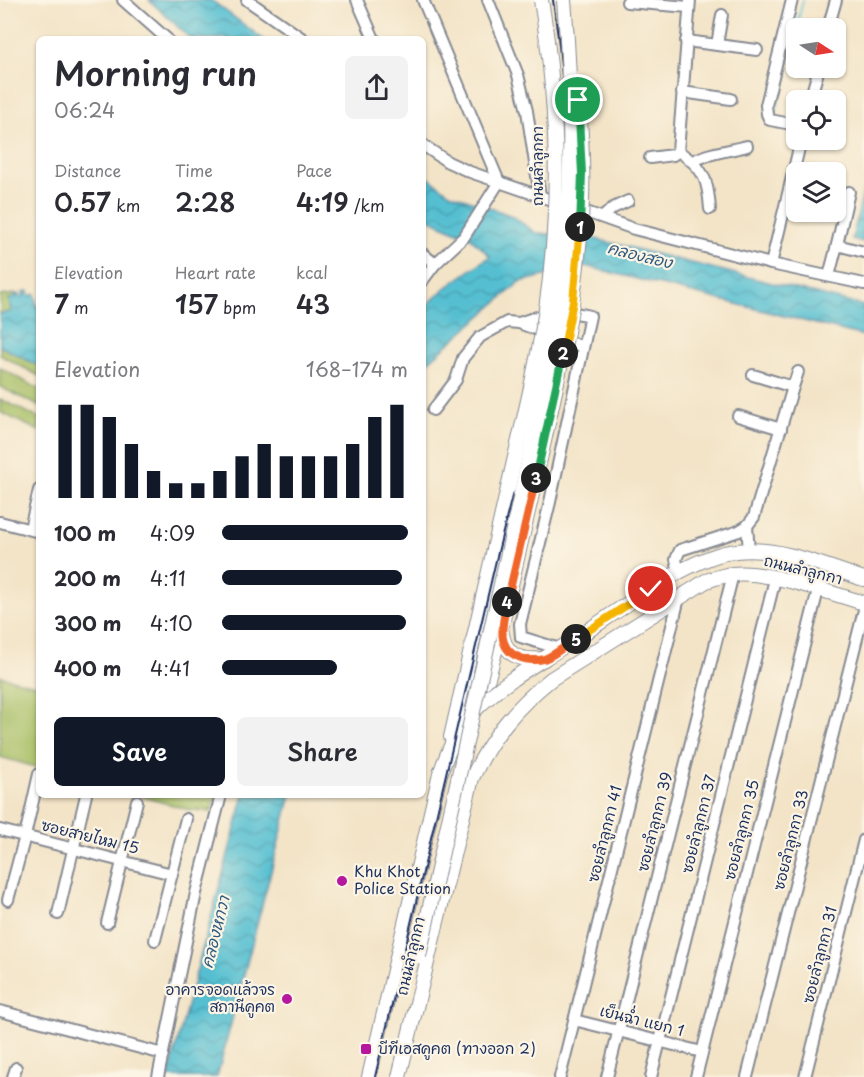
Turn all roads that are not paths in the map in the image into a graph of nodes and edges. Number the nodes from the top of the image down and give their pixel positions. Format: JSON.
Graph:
{"nodes":[{"id":1,"x":123,"y":0,"type":"edge"},
{"id":2,"x":247,"y":0,"type":"edge"},
{"id":3,"x":357,"y":0,"type":"edge"},
{"id":4,"x":423,"y":0,"type":"edge"},
{"id":5,"x":488,"y":0,"type":"edge"},
{"id":6,"x":541,"y":0,"type":"edge"},
{"id":7,"x":564,"y":0,"type":"edge"},
{"id":8,"x":792,"y":0,"type":"edge"},
{"id":9,"x":836,"y":0,"type":"edge"},
{"id":10,"x":627,"y":2,"type":"dead end"},
{"id":11,"x":689,"y":3,"type":"edge"},
{"id":12,"x":722,"y":15,"type":"dead end"},
{"id":13,"x":831,"y":18,"type":"edge"},
{"id":14,"x":164,"y":36,"type":"edge"},
{"id":15,"x":299,"y":36,"type":"edge"},
{"id":16,"x":373,"y":36,"type":"edge"},
{"id":17,"x":686,"y":41,"type":"junction"},
{"id":18,"x":717,"y":45,"type":"junction"},
{"id":19,"x":757,"y":50,"type":"dead end"},
{"id":20,"x":569,"y":60,"type":"junction"},
{"id":21,"x":682,"y":92,"type":"junction"},
{"id":22,"x":731,"y":99,"type":"dead end"},
{"id":23,"x":786,"y":123,"type":"edge"},
{"id":24,"x":747,"y":146,"type":"dead end"},
{"id":25,"x":426,"y":147,"type":"edge"},
{"id":26,"x":799,"y":150,"type":"edge"},
{"id":27,"x":678,"y":152,"type":"junction"},
{"id":28,"x":650,"y":158,"type":"dead end"},
{"id":29,"x":694,"y":161,"type":"junction"},
{"id":30,"x":499,"y":182,"type":"junction"},
{"id":31,"x":849,"y":192,"type":"dead end"},
{"id":32,"x":540,"y":196,"type":"junction"},
{"id":33,"x":628,"y":201,"type":"dead end"},
{"id":34,"x":710,"y":209,"type":"dead end"},
{"id":35,"x":603,"y":217,"type":"junction"},
{"id":36,"x":837,"y":245,"type":"junction"},
{"id":37,"x":864,"y":252,"type":"edge"},
{"id":38,"x":426,"y":256,"type":"edge"},
{"id":39,"x":435,"y":264,"type":"junction"},
{"id":40,"x":771,"y":264,"type":"junction"},
{"id":41,"x":426,"y":276,"type":"edge"},
{"id":42,"x":829,"y":276,"type":"junction"},
{"id":43,"x":864,"y":284,"type":"edge"},
{"id":44,"x":519,"y":323,"type":"junction"},
{"id":45,"x":583,"y":347,"type":"junction"},
{"id":46,"x":798,"y":372,"type":"dead end"},
{"id":47,"x":753,"y":375,"type":"dead end"},
{"id":48,"x":794,"y":387,"type":"junction"},
{"id":49,"x":433,"y":410,"type":"dead end"},
{"id":50,"x":738,"y":416,"type":"dead end"},
{"id":51,"x":781,"y":429,"type":"junction"},
{"id":52,"x":36,"y":514,"type":"edge"},
{"id":53,"x":0,"y":522,"type":"edge"},
{"id":54,"x":747,"y":526,"type":"junction"},
{"id":55,"x":34,"y":530,"type":"edge"},
{"id":56,"x":749,"y":551,"type":"junction"},
{"id":57,"x":679,"y":573,"type":"junction"},
{"id":58,"x":733,"y":574,"type":"junction"},
{"id":59,"x":775,"y":579,"type":"junction"},
{"id":60,"x":864,"y":579,"type":"edge"},
{"id":61,"x":818,"y":590,"type":"junction"},
{"id":62,"x":679,"y":598,"type":"junction"},
{"id":63,"x":864,"y":603,"type":"edge"},
{"id":64,"x":864,"y":610,"type":"edge"},
{"id":65,"x":501,"y":628,"type":"junction"},
{"id":66,"x":560,"y":649,"type":"junction"},
{"id":67,"x":544,"y":659,"type":"junction"},
{"id":68,"x":467,"y":667,"type":"junction"},
{"id":69,"x":447,"y":754,"type":"junction"},
{"id":70,"x":36,"y":788,"type":"edge"},
{"id":71,"x":85,"y":798,"type":"edge"},
{"id":72,"x":220,"y":798,"type":"edge"},
{"id":73,"x":137,"y":801,"type":"dead end"},
{"id":74,"x":186,"y":819,"type":"dead end"},
{"id":75,"x":0,"y":830,"type":"edge"},
{"id":76,"x":25,"y":837,"type":"junction"},
{"id":77,"x":864,"y":840,"type":"edge"},
{"id":78,"x":74,"y":849,"type":"junction"},
{"id":79,"x":123,"y":861,"type":"junction"},
{"id":80,"x":172,"y":874,"type":"junction"},
{"id":81,"x":8,"y":900,"type":"dead end"},
{"id":82,"x":58,"y":914,"type":"dead end"},
{"id":83,"x":107,"y":923,"type":"dead end"},
{"id":84,"x":155,"y":940,"type":"dead end"},
{"id":85,"x":0,"y":1011,"type":"edge"},
{"id":86,"x":574,"y":1020,"type":"junction"},
{"id":87,"x":619,"y":1031,"type":"junction"},
{"id":88,"x":660,"y":1042,"type":"junction"},
{"id":89,"x":702,"y":1052,"type":"junction"},
{"id":90,"x":163,"y":1054,"type":"junction"},
{"id":91,"x":158,"y":1077,"type":"edge"},
{"id":92,"x":369,"y":1077,"type":"edge"},
{"id":93,"x":390,"y":1077,"type":"edge"},
{"id":94,"x":399,"y":1077,"type":"edge"},
{"id":95,"x":560,"y":1077,"type":"edge"},
{"id":96,"x":607,"y":1077,"type":"edge"},
{"id":97,"x":651,"y":1077,"type":"edge"},
{"id":98,"x":696,"y":1077,"type":"edge"},
{"id":99,"x":747,"y":1077,"type":"edge"},
{"id":100,"x":805,"y":1077,"type":"edge"}],
"edges":[{"from":1,"to":14,"type":"street"},
{"from":2,"to":15,"type":"street"},
{"from":3,"to":16,"type":"street"},
{"from":4,"to":30,"type":"street"},
{"from":5,"to":32,"type":"street"},
{"from":6,"to":68,"type":"main road","name":"ถนนลำลูกกา","bridge":true},
{"from":7,"to":20,"type":"main road","name":"ถนนลำลูกกา","bridge":true},
{"from":8,"to":23,"type":"street"},
{"from":9,"to":13,"type":"street"},
{"from":10,"to":11,"type":"street"},
{"from":11,"to":17,"type":"street"},
{"from":12,"to":18,"type":"street"},
{"from":17,"to":18,"type":"street"},
{"from":17,"to":21,"type":"street"},
{"from":18,"to":19,"type":"street"},
{"from":20,"to":65,"type":"main road","bridge":true},
{"from":20,"to":93,"type":"main road","name":"ถนนลำลูกกา","bridge":true},
{"from":21,"to":22,"type":"street"},
{"from":21,"to":27,"type":"street"},
{"from":24,"to":29,"type":"street"},
{"from":25,"to":30,"type":"street"},
{"from":26,"to":40,"type":"street"},
{"from":27,"to":28,"type":"street"},
{"from":27,"to":29,"type":"street"},
{"from":29,"to":34,"type":"street"},
{"from":30,"to":32,"type":"street"},
{"from":30,"to":39,"type":"street"},
{"from":31,"to":36,"type":"street"},
{"from":32,"to":35,"type":"street"},
{"from":33,"to":35,"type":"street"},
{"from":35,"to":40,"type":"street"},
{"from":36,"to":37,"type":"street"},
{"from":36,"to":42,"type":"street"},
{"from":38,"to":39,"type":"street"},
{"from":39,"to":41,"type":"street"},
{"from":40,"to":42,"type":"street"},
{"from":42,"to":43,"type":"street"},
{"from":44,"to":45,"type":"street"},
{"from":44,"to":45,"type":"street"},
{"from":44,"to":49,"type":"street"},
{"from":45,"to":66,"type":"street"},
{"from":46,"to":48,"type":"street"},
{"from":47,"to":48,"type":"street"},
{"from":48,"to":51,"type":"street"},
{"from":50,"to":51,"type":"street"},
{"from":51,"to":54,"type":"street"},
{"from":52,"to":55,"type":"street"},
{"from":53,"to":55,"type":"street"},
{"from":54,"to":56,"type":"street"},
{"from":54,"to":57,"type":"street"},
{"from":56,"to":57,"type":"main road","name":"ถนนลำลูกกา"},
{"from":56,"to":60,"type":"main road","name":"ถนนลำลูกกา"},
{"from":57,"to":66,"type":"main road","name":"ถนนลำลูกกา"},
{"from":58,"to":59,"type":"main road","name":"ถนนลำลูกกา"},
{"from":58,"to":62,"type":"main road","name":"ถนนลำลูกกา"},
{"from":58,"to":87,"type":"street","name":"ซอยลำลูกกา 39"},
{"from":59,"to":61,"type":"main road","name":"ถนนลำลูกกา"},
{"from":59,"to":88,"type":"street","name":"ซอยลำลูกกา 37"},
{"from":61,"to":63,"type":"main road","name":"ถนนลำลูกกา"},
{"from":61,"to":89,"type":"street","name":"ซอยลำลูกกา 35"},
{"from":62,"to":86,"type":"street","name":"ซอยลำลูกกา 41"},
{"from":62,"to":94,"type":"main road","name":"ถนนลำลูกกา"},
{"from":64,"to":99,"type":"street","name":"ซอยลำลูกกา 33"},
{"from":65,"to":67,"type":"main road"},
{"from":65,"to":68,"type":"main road"},
{"from":66,"to":67,"type":"main road","name":"ถนนลำลูกกา"},
{"from":67,"to":69,"type":"main road","name":"ถนนลำลูกกา"},
{"from":68,"to":69,"type":"main road","name":"ถนนลำลูกกา"},
{"from":69,"to":92,"type":"main road","name":"ถนนลำลูกกา"},
{"from":70,"to":76,"type":"street"},
{"from":71,"to":78,"type":"street"},
{"from":72,"to":90,"type":"street"},
{"from":73,"to":79,"type":"street"},
{"from":74,"to":80,"type":"street"},
{"from":75,"to":76,"type":"street","name":"ซอยสายไหม 15"},
{"from":76,"to":78,"type":"street","name":"ซอยสายไหม 15"},
{"from":76,"to":81,"type":"street"},
{"from":77,"to":100,"type":"street","name":"ซอยลำลูกกา 31"},
{"from":78,"to":79,"type":"street","name":"ซอยสายไหม 15"},
{"from":78,"to":82,"type":"street"},
{"from":79,"to":80,"type":"street","name":"ซอยสายไหม 15"},
{"from":79,"to":83,"type":"street"},
{"from":80,"to":84,"type":"street"},
{"from":85,"to":90,"type":"street"},
{"from":86,"to":87,"type":"street","name":"เย็นฉ่ำ แยก 1"},
{"from":86,"to":95,"type":"street","name":"ซอยลำลูกกา 41"},
{"from":87,"to":88,"type":"street","name":"เย็นฉ่ำ แยก 1"},
{"from":87,"to":96,"type":"street","name":"ซอยลำลูกกา 39"},
{"from":88,"to":89,"type":"street","name":"เย็นฉ่ำ แยก 1"},
{"from":88,"to":97,"type":"street","name":"ซอยลำลูกกา 37"},
{"from":89,"to":98,"type":"street","name":"ซอยลำลูกกา 35"},
{"from":90,"to":91,"type":"street"}]}
